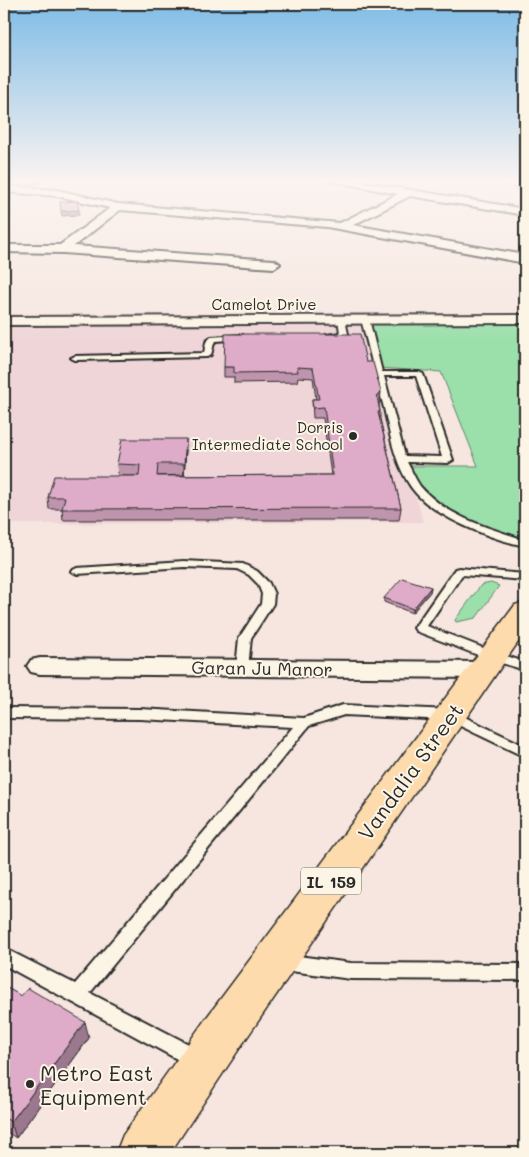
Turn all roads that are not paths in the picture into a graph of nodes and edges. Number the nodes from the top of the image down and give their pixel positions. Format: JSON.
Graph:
{"nodes":[{"id":1,"x":83,"y":234,"type":"edge"},
{"id":2,"x":386,"y":234,"type":"edge"},
{"id":3,"x":4,"y":249,"type":"edge"},
{"id":4,"x":64,"y":249,"type":"junction"},
{"id":5,"x":525,"y":260,"type":"edge"},
{"id":6,"x":274,"y":264,"type":"dead end"},
{"id":7,"x":366,"y":319,"type":"junction"},
{"id":8,"x":525,"y":319,"type":"edge"},
{"id":9,"x":341,"y":320,"type":"junction"},
{"id":10,"x":4,"y":321,"type":"edge"},
{"id":11,"x":250,"y":337,"type":"edge"},
{"id":12,"x":324,"y":337,"type":"edge"},
{"id":13,"x":75,"y":358,"type":"dead end"},
{"id":14,"x":380,"y":374,"type":"junction"},
{"id":15,"x":401,"y":459,"type":"junction"},
{"id":16,"x":525,"y":543,"type":"edge"},
{"id":17,"x":77,"y":571,"type":"dead end"},
{"id":18,"x":525,"y":577,"type":"edge"},
{"id":19,"x":525,"y":611,"type":"edge"},
{"id":20,"x":500,"y":664,"type":"edge"},
{"id":21,"x":40,"y":666,"type":"dead end"},
{"id":22,"x":242,"y":668,"type":"junction"},
{"id":23,"x":4,"y":714,"type":"edge"},
{"id":24,"x":450,"y":715,"type":"junction"},
{"id":25,"x":304,"y":722,"type":"junction"},
{"id":26,"x":525,"y":752,"type":"edge"},
{"id":27,"x":4,"y":956,"type":"edge"},
{"id":28,"x":275,"y":961,"type":"junction"},
{"id":29,"x":525,"y":972,"type":"edge"},
{"id":30,"x":77,"y":995,"type":"junction"},
{"id":31,"x":203,"y":1062,"type":"junction"},
{"id":32,"x":141,"y":1153,"type":"edge"}],
"edges":[{"from":1,"to":4,"type":"street"},
{"from":2,"to":5,"type":"street"},
{"from":3,"to":4,"type":"street"},
{"from":4,"to":6,"type":"street"},
{"from":7,"to":8,"type":"street","name":"Camelot Drive"},
{"from":7,"to":9,"type":"street","name":"Camelot Drive"},
{"from":7,"to":14,"type":"lane"},
{"from":9,"to":10,"type":"street","name":"Camelot Drive"},
{"from":9,"to":12,"type":"lane"},
{"from":11,"to":13,"type":"lane"},
{"from":14,"to":15,"type":"lane"},
{"from":14,"to":15,"type":"lane"},
{"from":15,"to":16,"type":"lane"},
{"from":17,"to":22,"type":"lane"},
{"from":18,"to":20,"type":"lane"},
{"from":19,"to":20,"type":"main road","name":"Vandalia Street","number":"IL 159"},
{"from":20,"to":22,"type":"street","name":"Garan Ju Manor"},
{"from":20,"to":24,"type":"main road","name":"Vandalia Street","number":"IL 159"},
{"from":21,"to":22,"type":"street","name":"Garan Ju Manor"},
{"from":23,"to":25,"type":"lane"},
{"from":24,"to":25,"type":"lane"},
{"from":24,"to":26,"type":"lane"},
{"from":24,"to":28,"type":"main road","name":"Vandalia Street","number":"IL 159"},
{"from":25,"to":30,"type":"lane"},
{"from":27,"to":30,"type":"lane"},
{"from":28,"to":29,"type":"lane"},
{"from":28,"to":31,"type":"main road","name":"Vandalia Street","number":"IL 159"},
{"from":30,"to":31,"type":"lane"},
{"from":31,"to":32,"type":"main road","name":"Vandalia Street","number":"IL 159"}]}
